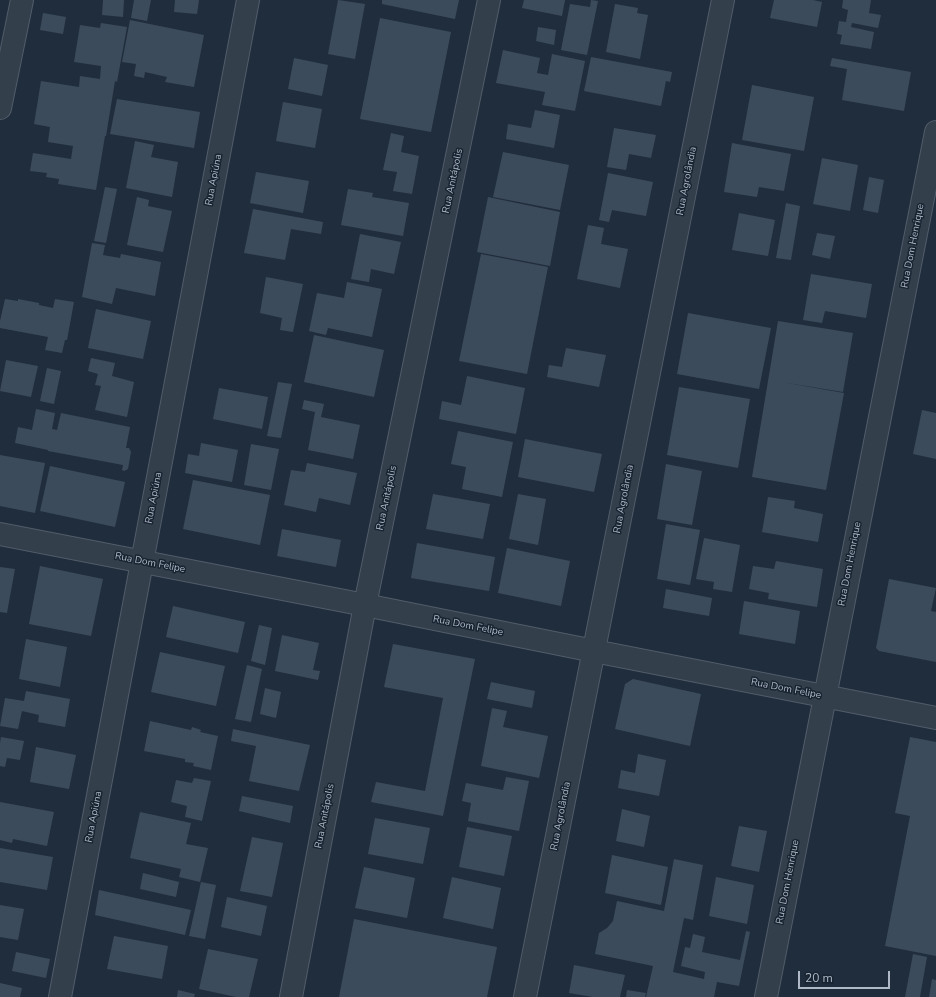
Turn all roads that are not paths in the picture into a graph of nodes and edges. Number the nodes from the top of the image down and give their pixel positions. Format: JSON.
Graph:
{"nodes":[{"id":1,"x":22,"y":0,"type":"edge"},
{"id":2,"x":248,"y":0,"type":"edge"},
{"id":3,"x":489,"y":0,"type":"edge"},
{"id":4,"x":723,"y":0,"type":"edge"},
{"id":5,"x":0,"y":108,"type":"edge"},
{"id":6,"x":936,"y":132,"type":"edge"},
{"id":7,"x":0,"y":534,"type":"edge"},
{"id":8,"x":142,"y":562,"type":"junction"},
{"id":9,"x":366,"y":605,"type":"junction"},
{"id":10,"x":594,"y":651,"type":"junction"},
{"id":11,"x":824,"y":696,"type":"junction"},
{"id":12,"x":936,"y":718,"type":"edge"},
{"id":13,"x":60,"y":997,"type":"edge"},
{"id":14,"x":291,"y":997,"type":"edge"},
{"id":15,"x":525,"y":997,"type":"edge"},
{"id":16,"x":766,"y":997,"type":"edge"}],
"edges":[{"from":1,"to":5,"type":"street"},
{"from":2,"to":8,"type":"street","name":"Rua Apiúna"},
{"from":3,"to":9,"type":"street","name":"Rua Anitápolis"},
{"from":4,"to":10,"type":"street","name":"Rua Agrolândia"},
{"from":6,"to":11,"type":"street","name":"Rua Dom Henrique"},
{"from":7,"to":8,"type":"street","name":"Rua Dom Felipe"},
{"from":8,"to":9,"type":"street","name":"Rua Dom Felipe"},
{"from":8,"to":13,"type":"street","name":"Rua Apiúna"},
{"from":9,"to":10,"type":"street","name":"Rua Dom Felipe"},
{"from":9,"to":14,"type":"street","name":"Rua Anitápolis"},
{"from":10,"to":11,"type":"street","name":"Rua Dom Felipe"},
{"from":10,"to":15,"type":"street","name":"Rua Agrolândia"},
{"from":11,"to":12,"type":"street","name":"Rua Dom Felipe"},
{"from":11,"to":16,"type":"street","name":"Rua Dom Henrique"}]}
